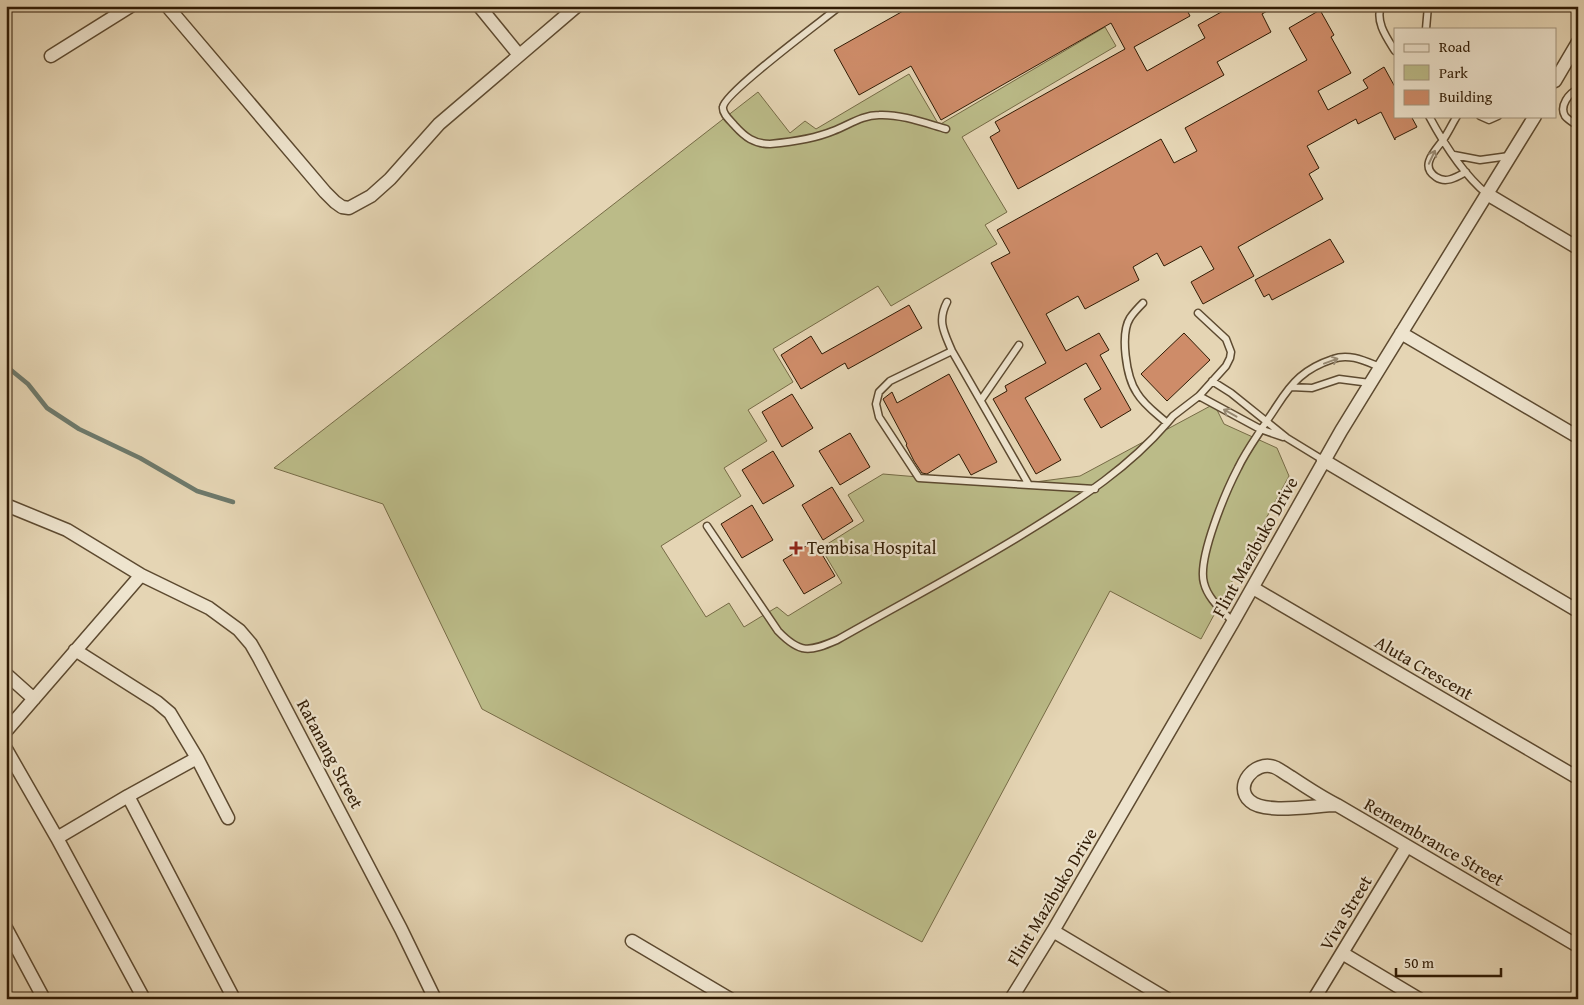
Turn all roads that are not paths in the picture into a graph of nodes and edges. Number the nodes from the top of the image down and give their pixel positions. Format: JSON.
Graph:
{"nodes":[{"id":1,"x":131,"y":6,"type":"edge"},
{"id":2,"x":168,"y":6,"type":"edge"},
{"id":3,"x":479,"y":6,"type":"edge"},
{"id":4,"x":577,"y":6,"type":"edge"},
{"id":5,"x":840,"y":6,"type":"edge"},
{"id":6,"x":1381,"y":6,"type":"edge"},
{"id":7,"x":1428,"y":6,"type":"edge"},
{"id":8,"x":1426,"y":28,"type":"edge"},
{"id":9,"x":1578,"y":42,"type":"edge"},
{"id":10,"x":1394,"y":49,"type":"edge"},
{"id":11,"x":520,"y":55,"type":"junction"},
{"id":12,"x":51,"y":56,"type":"dead end"},
{"id":13,"x":1556,"y":79,"type":"edge"},
{"id":14,"x":1578,"y":89,"type":"edge"},
{"id":15,"x":1430,"y":118,"type":"edge"},
{"id":16,"x":1456,"y":118,"type":"edge"},
{"id":17,"x":1533,"y":118,"type":"edge"},
{"id":18,"x":1578,"y":126,"type":"edge"},
{"id":19,"x":946,"y":129,"type":"dead end"},
{"id":20,"x":1443,"y":140,"type":"junction"},
{"id":21,"x":1454,"y":156,"type":"junction"},
{"id":22,"x":1512,"y":156,"type":"junction"},
{"id":23,"x":1466,"y":172,"type":"junction"},
{"id":24,"x":1488,"y":194,"type":"junction"},
{"id":25,"x":1578,"y":248,"type":"edge"},
{"id":26,"x":947,"y":302,"type":"dead end"},
{"id":27,"x":1143,"y":303,"type":"dead end"},
{"id":28,"x":1198,"y":313,"type":"dead end"},
{"id":29,"x":1400,"y":333,"type":"junction"},
{"id":30,"x":1018,"y":345,"type":"dead end"},
{"id":31,"x":952,"y":350,"type":"junction"},
{"id":32,"x":1380,"y":367,"type":"junction"},
{"id":33,"x":1212,"y":382,"type":"junction"},
{"id":34,"x":1370,"y":383,"type":"junction"},
{"id":35,"x":1291,"y":387,"type":"junction"},
{"id":36,"x":1199,"y":396,"type":"junction"},
{"id":37,"x":981,"y":400,"type":"junction"},
{"id":38,"x":1267,"y":421,"type":"junction"},
{"id":39,"x":1167,"y":423,"type":"junction"},
{"id":40,"x":1260,"y":429,"type":"junction"},
{"id":41,"x":1578,"y":437,"type":"edge"},
{"id":42,"x":1287,"y":438,"type":"junction"},
{"id":43,"x":1323,"y":460,"type":"junction"},
{"id":44,"x":1029,"y":485,"type":"junction"},
{"id":45,"x":1095,"y":489,"type":"junction"},
{"id":46,"x":6,"y":505,"type":"edge"},
{"id":47,"x":707,"y":526,"type":"dead end"},
{"id":48,"x":141,"y":575,"type":"junction"},
{"id":49,"x":1253,"y":588,"type":"junction"},
{"id":50,"x":1578,"y":611,"type":"edge"},
{"id":51,"x":1233,"y":622,"type":"junction"},
{"id":52,"x":75,"y":650,"type":"junction"},
{"id":53,"x":6,"y":674,"type":"edge"},
{"id":54,"x":34,"y":699,"type":"junction"},
{"id":55,"x":6,"y":731,"type":"edge"},
{"id":56,"x":6,"y":749,"type":"edge"},
{"id":57,"x":197,"y":758,"type":"junction"},
{"id":58,"x":1578,"y":778,"type":"edge"},
{"id":59,"x":128,"y":796,"type":"junction"},
{"id":60,"x":1337,"y":805,"type":"junction"},
{"id":61,"x":228,"y":818,"type":"dead end"},
{"id":62,"x":57,"y":838,"type":"junction"},
{"id":63,"x":1407,"y":846,"type":"junction"},
{"id":64,"x":6,"y":928,"type":"edge"},
{"id":65,"x":1053,"y":931,"type":"junction"},
{"id":66,"x":632,"y":941,"type":"dead end"},
{"id":67,"x":1578,"y":946,"type":"edge"},
{"id":68,"x":1342,"y":953,"type":"junction"},
{"id":69,"x":44,"y":999,"type":"edge"},
{"id":70,"x":144,"y":999,"type":"edge"},
{"id":71,"x":234,"y":999,"type":"edge"},
{"id":72,"x":436,"y":999,"type":"edge"},
{"id":73,"x":730,"y":999,"type":"edge"},
{"id":74,"x":1011,"y":999,"type":"edge"},
{"id":75,"x":1167,"y":999,"type":"edge"},
{"id":76,"x":1314,"y":999,"type":"edge"},
{"id":77,"x":1419,"y":999,"type":"edge"}],
"edges":[{"from":1,"to":12,"type":"street"},
{"from":2,"to":11,"type":"street"},
{"from":3,"to":11,"type":"street"},
{"from":4,"to":11,"type":"street"},
{"from":5,"to":19,"type":"lane"},
{"from":6,"to":10,"type":"lane"},
{"from":7,"to":8,"type":"lane"},
{"from":9,"to":13,"type":"street"},
{"from":14,"to":18,"type":"lane"},
{"from":15,"to":20,"type":"lane"},
{"from":16,"to":20,"type":"lane"},
{"from":17,"to":22,"type":"street","name":"Flint Mazibuko Drive"},
{"from":20,"to":21,"type":"lane"},
{"from":23,"to":20,"type":"lane","one_way":true},
{"from":21,"to":22,"type":"lane"},
{"from":21,"to":23,"type":"lane"},
{"from":22,"to":24,"type":"street","name":"Flint Mazibuko Drive"},
{"from":23,"to":24,"type":"lane"},
{"from":24,"to":25,"type":"street"},
{"from":24,"to":29,"type":"street","name":"Flint Mazibuko Drive"},
{"from":26,"to":31,"type":"lane"},
{"from":27,"to":39,"type":"lane"},
{"from":28,"to":33,"type":"lane"},
{"from":29,"to":32,"type":"street","name":"Flint Mazibuko Drive"},
{"from":29,"to":41,"type":"street"},
{"from":30,"to":37,"type":"lane"},
{"from":31,"to":37,"type":"lane"},
{"from":31,"to":44,"type":"lane"},
{"from":32,"to":34,"type":"street","name":"Flint Mazibuko Drive"},
{"from":35,"to":32,"type":"lane","one_way":true},
{"from":33,"to":36,"type":"lane"},
{"from":33,"to":38,"type":"lane"},
{"from":34,"to":35,"type":"lane"},
{"from":34,"to":43,"type":"street","name":"Flint Mazibuko Drive"},
{"from":35,"to":38,"type":"lane"},
{"from":36,"to":39,"type":"lane"},
{"from":40,"to":36,"type":"lane","one_way":true},
{"from":37,"to":44,"type":"lane"},
{"from":38,"to":40,"type":"lane"},
{"from":38,"to":42,"type":"lane"},
{"from":39,"to":45,"type":"lane"},
{"from":40,"to":42,"type":"lane"},
{"from":40,"to":51,"type":"lane"},
{"from":42,"to":43,"type":"lane"},
{"from":43,"to":49,"type":"street","name":"Flint Mazibuko Drive"},
{"from":43,"to":50,"type":"street"},
{"from":44,"to":45,"type":"lane"},
{"from":45,"to":47,"type":"lane"},
{"from":46,"to":48,"type":"street","name":"Ratanang Street"},
{"from":48,"to":52,"type":"street"},
{"from":48,"to":72,"type":"street","name":"Ratanang Street"},
{"from":49,"to":51,"type":"street","name":"Flint Mazibuko Drive"},
{"from":49,"to":58,"type":"street","name":"Aluta Crescent"},
{"from":51,"to":65,"type":"street","name":"Flint Mazibuko Drive"},
{"from":52,"to":54,"type":"street"},
{"from":52,"to":57,"type":"street"},
{"from":53,"to":54,"type":"street"},
{"from":54,"to":55,"type":"street"},
{"from":56,"to":62,"type":"street"},
{"from":57,"to":59,"type":"street"},
{"from":57,"to":61,"type":"street"},
{"from":59,"to":62,"type":"street"},
{"from":59,"to":71,"type":"street"},
{"from":60,"to":60,"type":"street","name":"Remembrance Street"},
{"from":60,"to":63,"type":"street","name":"Remembrance Street"},
{"from":62,"to":70,"type":"street"},
{"from":63,"to":67,"type":"street","name":"Remembrance Street"},
{"from":63,"to":68,"type":"street","name":"Viva Street"},
{"from":64,"to":69,"type":"street"},
{"from":65,"to":74,"type":"street","name":"Flint Mazibuko Drive"},
{"from":65,"to":75,"type":"street"},
{"from":66,"to":73,"type":"street"},
{"from":68,"to":76,"type":"street","name":"Viva Street"},
{"from":68,"to":77,"type":"street"}]}
